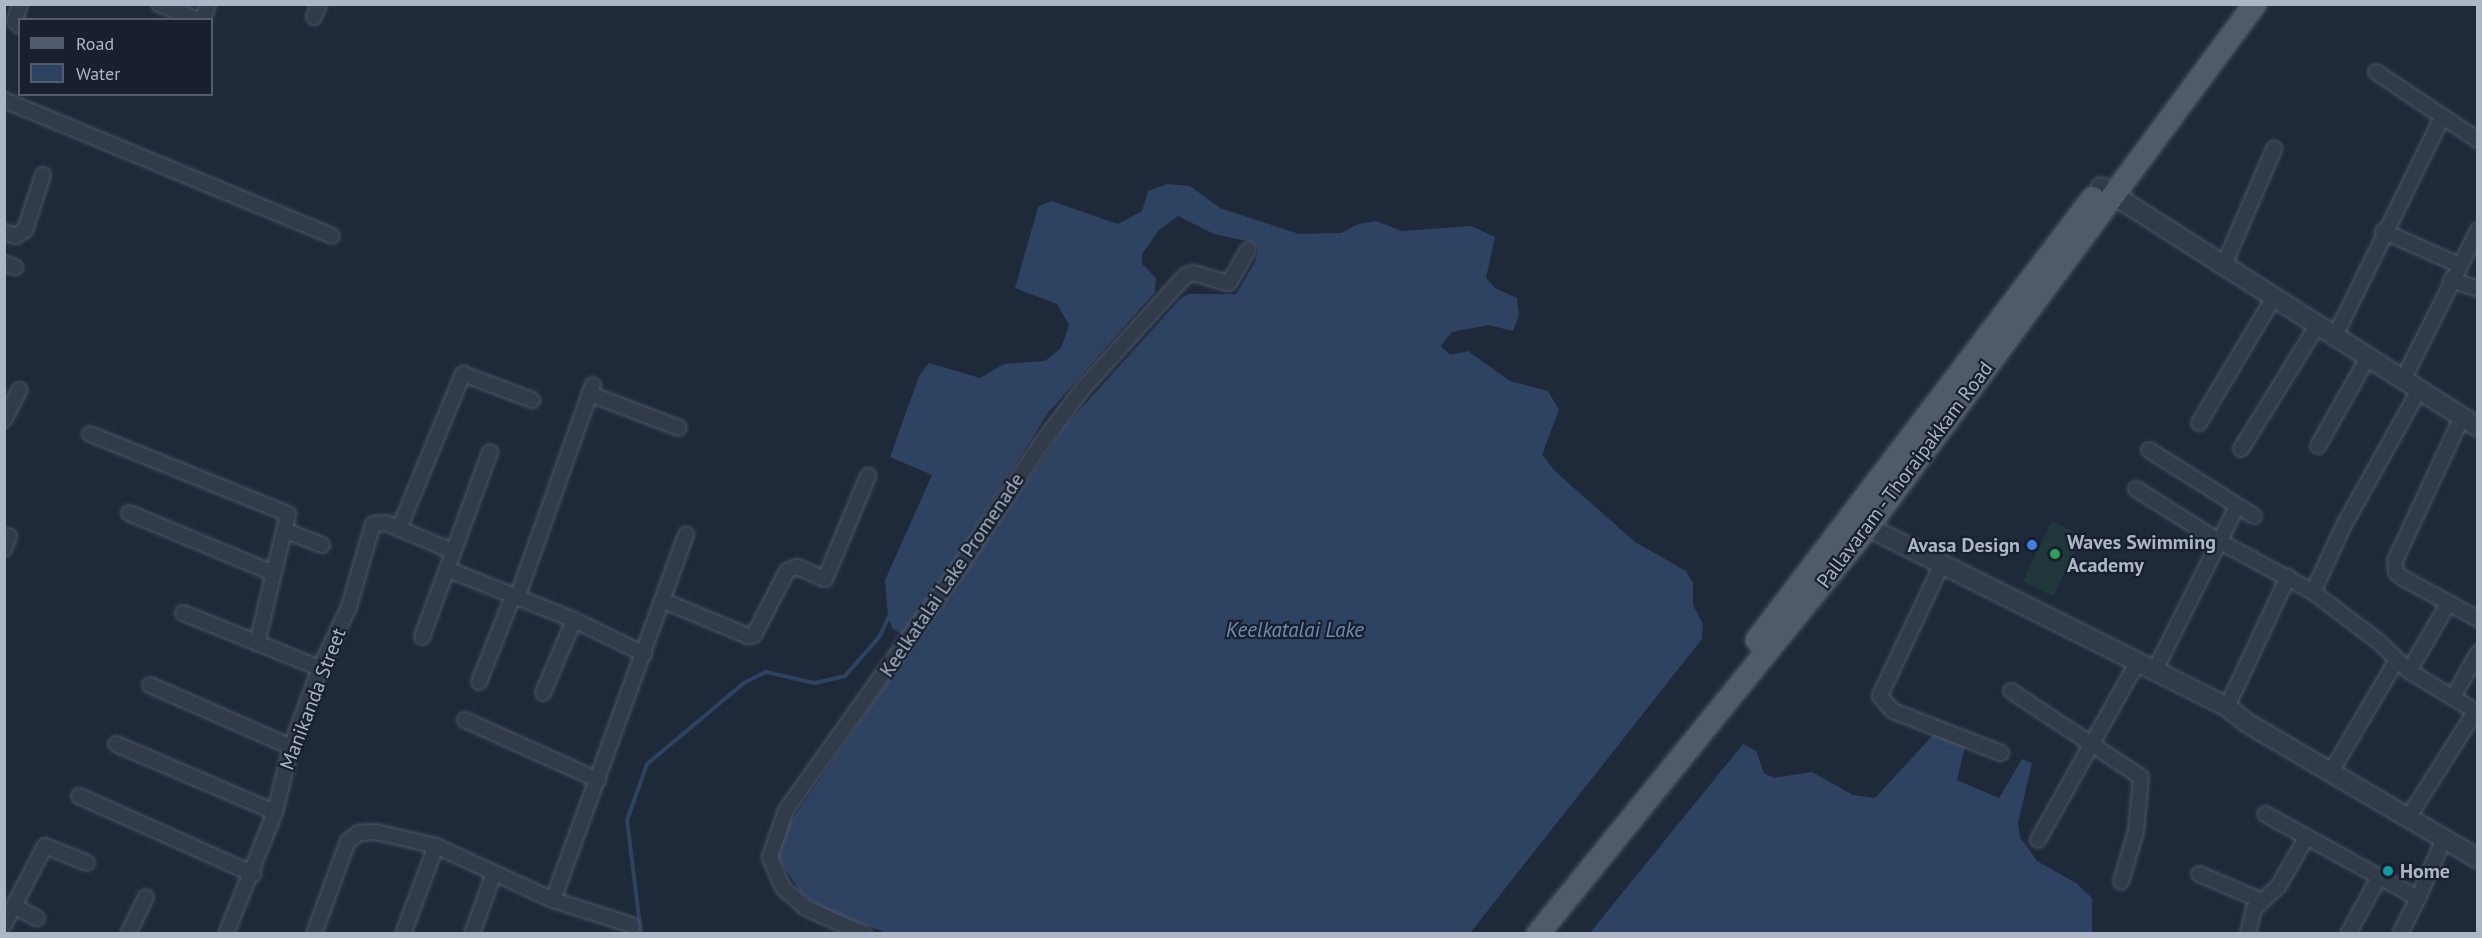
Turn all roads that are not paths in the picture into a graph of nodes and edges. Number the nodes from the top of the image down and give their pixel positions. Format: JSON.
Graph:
{"nodes":[{"id":1,"x":20,"y":4,"type":"edge"},
{"id":2,"x":159,"y":4,"type":"edge"},
{"id":3,"x":208,"y":4,"type":"edge"},
{"id":4,"x":2238,"y":4,"type":"edge"},
{"id":5,"x":2255,"y":4,"type":"edge"},
{"id":6,"x":196,"y":18,"type":"edge"},
{"id":7,"x":202,"y":18,"type":"edge"},
{"id":8,"x":18,"y":24,"type":"edge"},
{"id":9,"x":2376,"y":72,"type":"dead end"},
{"id":10,"x":4,"y":100,"type":"edge"},
{"id":11,"x":2442,"y":118,"type":"junction"},
{"id":12,"x":2478,"y":140,"type":"edge"},
{"id":13,"x":2274,"y":149,"type":"dead end"},
{"id":14,"x":43,"y":174,"type":"dead end"},
{"id":15,"x":2107,"y":191,"type":"junction"},
{"id":16,"x":2478,"y":230,"type":"edge"},
{"id":17,"x":2383,"y":231,"type":"junction"},
{"id":18,"x":4,"y":232,"type":"edge"},
{"id":19,"x":332,"y":236,"type":"dead end"},
{"id":20,"x":1248,"y":250,"type":"dead end"},
{"id":21,"x":2458,"y":265,"type":"junction"},
{"id":22,"x":2223,"y":267,"type":"junction"},
{"id":23,"x":2451,"y":280,"type":"junction"},
{"id":24,"x":2478,"y":289,"type":"edge"},
{"id":25,"x":2274,"y":297,"type":"junction"},
{"id":26,"x":2317,"y":327,"type":"junction"},
{"id":27,"x":2334,"y":338,"type":"junction"},
{"id":28,"x":2367,"y":359,"type":"junction"},
{"id":29,"x":2411,"y":385,"type":"junction"},
{"id":30,"x":19,"y":390,"type":"dead end"},
{"id":31,"x":532,"y":400,"type":"dead end"},
{"id":32,"x":2462,"y":417,"type":"junction"},
{"id":33,"x":4,"y":420,"type":"edge"},
{"id":34,"x":2199,"y":423,"type":"dead end"},
{"id":35,"x":679,"y":428,"type":"dead end"},
{"id":36,"x":2478,"y":428,"type":"edge"},
{"id":37,"x":90,"y":434,"type":"dead end"},
{"id":38,"x":2318,"y":446,"type":"dead end"},
{"id":39,"x":2241,"y":449,"type":"dead end"},
{"id":40,"x":2149,"y":450,"type":"dead end"},
{"id":41,"x":490,"y":452,"type":"dead end"},
{"id":42,"x":868,"y":476,"type":"dead end"},
{"id":43,"x":2136,"y":489,"type":"dead end"},
{"id":44,"x":2236,"y":506,"type":"junction"},
{"id":45,"x":129,"y":513,"type":"dead end"},
{"id":46,"x":2254,"y":516,"type":"dead end"},
{"id":47,"x":1868,"y":527,"type":"junction"},
{"id":48,"x":399,"y":529,"type":"junction"},
{"id":49,"x":284,"y":530,"type":"junction"},
{"id":50,"x":686,"y":534,"type":"dead end"},
{"id":51,"x":2217,"y":540,"type":"junction"},
{"id":52,"x":322,"y":545,"type":"dead end"},
{"id":53,"x":452,"y":551,"type":"junction"},
{"id":54,"x":1942,"y":564,"type":"junction"},
{"id":55,"x":447,"y":569,"type":"junction"},
{"id":56,"x":273,"y":573,"type":"junction"},
{"id":57,"x":2288,"y":577,"type":"junction"},
{"id":58,"x":2313,"y":592,"type":"junction"},
{"id":59,"x":515,"y":597,"type":"junction"},
{"id":60,"x":664,"y":601,"type":"junction"},
{"id":61,"x":2448,"y":604,"type":"junction"},
{"id":62,"x":183,"y":614,"type":"dead end"},
{"id":63,"x":2478,"y":619,"type":"edge"},
{"id":64,"x":574,"y":620,"type":"junction"},
{"id":65,"x":422,"y":637,"type":"dead end"},
{"id":66,"x":257,"y":643,"type":"junction"},
{"id":67,"x":2478,"y":653,"type":"edge"},
{"id":68,"x":644,"y":654,"type":"junction"},
{"id":69,"x":2396,"y":661,"type":"junction"},
{"id":70,"x":2136,"y":663,"type":"junction"},
{"id":71,"x":321,"y":668,"type":"junction"},
{"id":72,"x":2409,"y":671,"type":"junction"},
{"id":73,"x":2154,"y":672,"type":"junction"},
{"id":74,"x":479,"y":682,"type":"dead end"},
{"id":75,"x":150,"y":685,"type":"dead end"},
{"id":76,"x":2011,"y":691,"type":"dead end"},
{"id":77,"x":543,"y":693,"type":"dead end"},
{"id":78,"x":2453,"y":697,"type":"junction"},
{"id":79,"x":2227,"y":707,"type":"junction"},
{"id":80,"x":2476,"y":712,"type":"edge"},
{"id":81,"x":465,"y":720,"type":"dead end"},
{"id":82,"x":116,"y":744,"type":"dead end"},
{"id":83,"x":291,"y":747,"type":"junction"},
{"id":84,"x":2091,"y":747,"type":"junction"},
{"id":85,"x":2001,"y":753,"type":"dead end"},
{"id":86,"x":2331,"y":772,"type":"junction"},
{"id":87,"x":598,"y":780,"type":"junction"},
{"id":88,"x":79,"y":796,"type":"dead end"},
{"id":89,"x":275,"y":812,"type":"junction"},
{"id":90,"x":2265,"y":814,"type":"dead end"},
{"id":91,"x":2408,"y":818,"type":"junction"},
{"id":92,"x":2306,"y":838,"type":"junction"},
{"id":93,"x":2444,"y":839,"type":"junction"},
{"id":94,"x":2038,"y":840,"type":"dead end"},
{"id":95,"x":436,"y":846,"type":"junction"},
{"id":96,"x":2478,"y":859,"type":"edge"},
{"id":97,"x":87,"y":863,"type":"dead end"},
{"id":98,"x":494,"y":873,"type":"junction"},
{"id":99,"x":253,"y":874,"type":"junction"},
{"id":100,"x":2199,"y":874,"type":"dead end"},
{"id":101,"x":2378,"y":879,"type":"junction"},
{"id":102,"x":2121,"y":882,"type":"dead end"},
{"id":103,"x":146,"y":897,"type":"dead end"},
{"id":104,"x":2418,"y":898,"type":"junction"},
{"id":105,"x":554,"y":900,"type":"junction"},
{"id":106,"x":2260,"y":900,"type":"junction"},
{"id":107,"x":14,"y":906,"type":"junction"},
{"id":108,"x":37,"y":918,"type":"dead end"},
{"id":109,"x":4,"y":925,"type":"edge"},
{"id":110,"x":632,"y":926,"type":"dead end"},
{"id":111,"x":128,"y":933,"type":"edge"},
{"id":112,"x":226,"y":933,"type":"edge"},
{"id":113,"x":315,"y":933,"type":"edge"},
{"id":114,"x":403,"y":933,"type":"edge"},
{"id":115,"x":472,"y":933,"type":"edge"},
{"id":116,"x":864,"y":933,"type":"edge"},
{"id":117,"x":1526,"y":933,"type":"edge"},
{"id":118,"x":1538,"y":933,"type":"edge"},
{"id":119,"x":2248,"y":933,"type":"edge"},
{"id":120,"x":2348,"y":933,"type":"edge"},
{"id":121,"x":2400,"y":933,"type":"edge"}],
"edges":[{"from":1,"to":8,"type":"street"},
{"from":2,"to":6,"type":"street"},
{"from":3,"to":7,"type":"street"},
{"from":4,"to":15,"type":"main road","name":"Pallavaram - Thoraipakkam Road"},
{"from":5,"to":15,"type":"main road","name":"Pallavaram - Thoraipakkam Road"},
{"from":9,"to":11,"type":"street"},
{"from":10,"to":19,"type":"street"},
{"from":11,"to":12,"type":"street"},
{"from":11,"to":17,"type":"street"},
{"from":13,"to":22,"type":"street"},
{"from":14,"to":18,"type":"street"},
{"from":15,"to":22,"type":"street"},
{"from":15,"to":47,"type":"main road","name":"Pallavaram - Thoraipakkam Road"},
{"from":15,"to":117,"type":"main road","name":"Pallavaram - Thoraipakkam Road"},
{"from":16,"to":21,"type":"street"},
{"from":17,"to":21,"type":"street"},
{"from":17,"to":27,"type":"street"},
{"from":20,"to":116,"type":"street","name":"Keelkatalai Lake Promenade"},
{"from":21,"to":23,"type":"street"},
{"from":22,"to":25,"type":"street"},
{"from":23,"to":24,"type":"street"},
{"from":23,"to":29,"type":"street"},
{"from":25,"to":26,"type":"street"},
{"from":25,"to":34,"type":"street"},
{"from":26,"to":27,"type":"street"},
{"from":26,"to":39,"type":"street"},
{"from":27,"to":28,"type":"street"},
{"from":28,"to":29,"type":"street"},
{"from":28,"to":38,"type":"street"},
{"from":29,"to":32,"type":"street"},
{"from":29,"to":58,"type":"street"},
{"from":30,"to":33,"type":"street"},
{"from":31,"to":48,"type":"street"},
{"from":32,"to":36,"type":"street"},
{"from":32,"to":61,"type":"street"},
{"from":35,"to":59,"type":"street"},
{"from":37,"to":49,"type":"street"},
{"from":40,"to":44,"type":"street"},
{"from":41,"to":53,"type":"street"},
{"from":42,"to":60,"type":"street"},
{"from":43,"to":51,"type":"street"},
{"from":44,"to":46,"type":"street"},
{"from":44,"to":51,"type":"street"},
{"from":45,"to":56,"type":"street"},
{"from":47,"to":54,"type":"street"},
{"from":47,"to":118,"type":"main road","name":"Pallavaram - Thoraipakkam Road"},
{"from":48,"to":53,"type":"street"},
{"from":48,"to":71,"type":"street","name":"Manikanda Street"},
{"from":49,"to":52,"type":"street"},
{"from":49,"to":56,"type":"street"},
{"from":50,"to":60,"type":"street"},
{"from":51,"to":57,"type":"street"},
{"from":51,"to":73,"type":"street"},
{"from":53,"to":55,"type":"street"},
{"from":54,"to":70,"type":"street"},
{"from":54,"to":85,"type":"street"},
{"from":55,"to":59,"type":"street"},
{"from":55,"to":65,"type":"street"},
{"from":56,"to":66,"type":"street"},
{"from":57,"to":58,"type":"street"},
{"from":57,"to":79,"type":"street"},
{"from":58,"to":69,"type":"street"},
{"from":59,"to":64,"type":"street"},
{"from":59,"to":74,"type":"street"},
{"from":60,"to":68,"type":"street"},
{"from":61,"to":63,"type":"street"},
{"from":61,"to":72,"type":"street"},
{"from":62,"to":66,"type":"street"},
{"from":64,"to":68,"type":"street"},
{"from":64,"to":77,"type":"street"},
{"from":66,"to":71,"type":"street"},
{"from":67,"to":78,"type":"street"},
{"from":68,"to":87,"type":"street"},
{"from":69,"to":72,"type":"street"},
{"from":69,"to":86,"type":"street"},
{"from":70,"to":73,"type":"street"},
{"from":70,"to":84,"type":"street"},
{"from":71,"to":83,"type":"street","name":"Manikanda Street"},
{"from":72,"to":78,"type":"street"},
{"from":73,"to":79,"type":"street"},
{"from":75,"to":83,"type":"street"},
{"from":76,"to":84,"type":"street"},
{"from":78,"to":80,"type":"street"},
{"from":79,"to":86,"type":"street"},
{"from":80,"to":91,"type":"street"},
{"from":81,"to":87,"type":"street"},
{"from":82,"to":89,"type":"street"},
{"from":83,"to":89,"type":"street","name":"Manikanda Street"},
{"from":84,"to":94,"type":"street"},
{"from":84,"to":102,"type":"street"},
{"from":86,"to":91,"type":"street"},
{"from":87,"to":105,"type":"street"},
{"from":88,"to":99,"type":"street"},
{"from":89,"to":99,"type":"street","name":"Manikanda Street"},
{"from":90,"to":92,"type":"street"},
{"from":91,"to":93,"type":"street"},
{"from":92,"to":101,"type":"street"},
{"from":92,"to":106,"type":"street"},
{"from":93,"to":96,"type":"street"},
{"from":93,"to":104,"type":"street"},
{"from":95,"to":98,"type":"street"},
{"from":95,"to":113,"type":"street"},
{"from":95,"to":114,"type":"street"},
{"from":97,"to":107,"type":"street"},
{"from":98,"to":105,"type":"street"},
{"from":98,"to":115,"type":"street"},
{"from":99,"to":112,"type":"street","name":"Manikanda Street"},
{"from":100,"to":106,"type":"street"},
{"from":101,"to":104,"type":"street"},
{"from":101,"to":120,"type":"street"},
{"from":103,"to":111,"type":"street"},
{"from":104,"to":121,"type":"street"},
{"from":105,"to":110,"type":"street"},
{"from":106,"to":119,"type":"street"},
{"from":107,"to":108,"type":"street"},
{"from":107,"to":109,"type":"street"}]}
